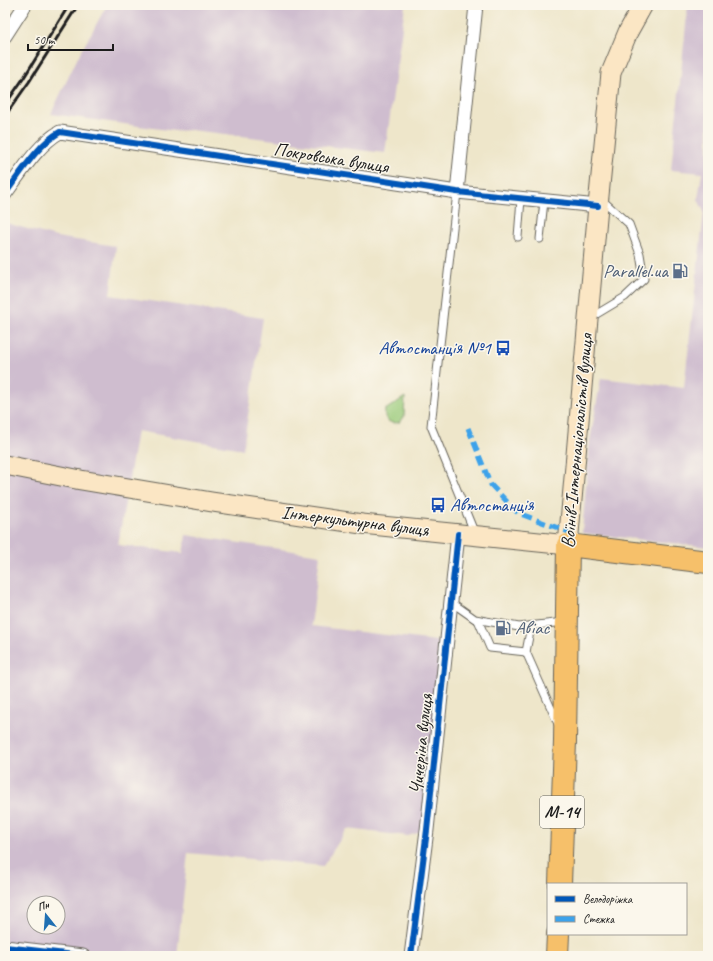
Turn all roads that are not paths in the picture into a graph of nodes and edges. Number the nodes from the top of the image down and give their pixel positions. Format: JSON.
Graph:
{"nodes":[{"id":1,"x":25,"y":5,"type":"edge"},
{"id":2,"x":476,"y":5,"type":"edge"},
{"id":3,"x":642,"y":5,"type":"edge"},
{"id":4,"x":5,"y":36,"type":"edge"},
{"id":5,"x":457,"y":192,"type":"junction"},
{"id":6,"x":5,"y":194,"type":"edge"},
{"id":7,"x":521,"y":199,"type":"junction"},
{"id":8,"x":544,"y":201,"type":"junction"},
{"id":9,"x":598,"y":201,"type":"junction"},
{"id":10,"x":518,"y":238,"type":"dead end"},
{"id":11,"x":540,"y":239,"type":"dead end"},
{"id":12,"x":588,"y":319,"type":"junction"},
{"id":13,"x":5,"y":465,"type":"edge"},
{"id":14,"x":467,"y":535,"type":"junction"},
{"id":15,"x":568,"y":545,"type":"junction"},
{"id":16,"x":708,"y":562,"type":"edge"},
{"id":17,"x":451,"y":602,"type":"junction"},
{"id":18,"x":478,"y":620,"type":"junction"},
{"id":19,"x":566,"y":622,"type":"junction"},
{"id":20,"x":531,"y":626,"type":"junction"},
{"id":21,"x":526,"y":652,"type":"junction"},
{"id":22,"x":565,"y":741,"type":"junction"},
{"id":23,"x":560,"y":883,"type":"edge"},
{"id":24,"x":558,"y":935,"type":"edge"},
{"id":25,"x":12,"y":950,"type":"edge"},
{"id":26,"x":83,"y":956,"type":"edge"},
{"id":27,"x":411,"y":956,"type":"edge"},
{"id":28,"x":557,"y":956,"type":"edge"}],
"edges":[{"from":1,"to":4,"type":"street"},
{"from":2,"to":5,"type":"street"},
{"from":3,"to":9,"type":"main road","name":"Воїнів-Інтернаціоналістів вулиця"},
{"from":5,"to":6,"type":"street","name":"Покровська вулиця"},
{"from":5,"to":7,"type":"street","name":"Покровська вулиця"},
{"from":5,"to":14,"type":"lane"},
{"from":7,"to":8,"type":"street","name":"Покровська вулиця"},
{"from":7,"to":10,"type":"lane"},
{"from":8,"to":9,"type":"street","name":"Покровська вулиця"},
{"from":8,"to":11,"type":"lane"},
{"from":9,"to":12,"type":"main road","name":"Воїнів-Інтернаціоналістів вулиця"},
{"from":9,"to":12,"type":"lane"},
{"from":12,"to":15,"type":"main road","name":"Воїнів-Інтернаціоналістів вулиця"},
{"from":13,"to":14,"type":"main road","name":"Інтеркультурна вулиця"},
{"from":14,"to":15,"type":"main road","name":"Інтеркультурна вулиця"},
{"from":14,"to":17,"type":"street","name":"Чичеріна вулиця"},
{"from":15,"to":16,"type":"highway","name":"Інтеркультурна вулиця"},
{"from":15,"to":19,"type":"highway","name":"Воїнів-Інтернаціоналістів вулиця","number":"М-14"},
{"from":17,"to":18,"type":"lane"},
{"from":17,"to":27,"type":"street","name":"Чичеріна вулиця"},
{"from":18,"to":20,"type":"lane"},
{"from":18,"to":21,"type":"lane"},
{"from":19,"to":20,"type":"lane"},
{"from":19,"to":22,"type":"highway","name":"Воїнів-Інтернаціоналістів вулиця","number":"М-14"},
{"from":20,"to":21,"type":"lane"},
{"from":21,"to":22,"type":"lane"},
{"from":22,"to":23,"type":"highway","name":"Воїнів-Інтернаціоналістів вулиця","number":"М-14"},
{"from":24,"to":28,"type":"highway"},
{"from":25,"to":26,"type":"street"}]}
